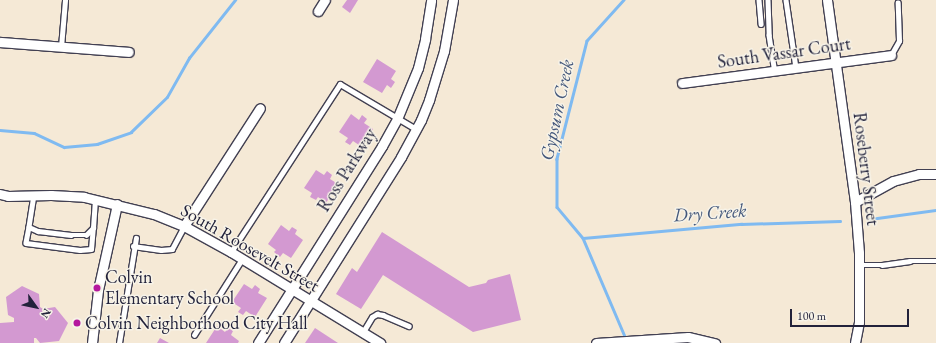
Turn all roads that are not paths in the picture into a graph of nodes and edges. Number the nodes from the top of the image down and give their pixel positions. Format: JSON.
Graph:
{"nodes":[{"id":1,"x":66,"y":0,"type":"edge"},
{"id":2,"x":326,"y":0,"type":"edge"},
{"id":3,"x":431,"y":0,"type":"edge"},
{"id":4,"x":453,"y":0,"type":"edge"},
{"id":5,"x":759,"y":0,"type":"edge"},
{"id":6,"x":768,"y":0,"type":"edge"},
{"id":7,"x":786,"y":0,"type":"edge"},
{"id":8,"x":827,"y":0,"type":"edge"},
{"id":9,"x":898,"y":3,"type":"dead end"},
{"id":10,"x":318,"y":11,"type":"dead end"},
{"id":11,"x":761,"y":24,"type":"dead end"},
{"id":12,"x":0,"y":42,"type":"edge"},
{"id":13,"x":61,"y":47,"type":"junction"},
{"id":14,"x":129,"y":52,"type":"dead end"},
{"id":15,"x":891,"y":55,"type":"joint"},
{"id":16,"x":836,"y":63,"type":"junction"},
{"id":17,"x":796,"y":68,"type":"junction"},
{"id":18,"x":775,"y":71,"type":"junction"},
{"id":19,"x":682,"y":83,"type":"dead end"},
{"id":20,"x":260,"y":108,"type":"dead end"},
{"id":21,"x":397,"y":119,"type":"junction"},
{"id":22,"x":416,"y":129,"type":"junction"},
{"id":23,"x":936,"y":174,"type":"edge"},
{"id":24,"x":0,"y":194,"type":"edge"},
{"id":25,"x":34,"y":195,"type":"junction"},
{"id":26,"x":96,"y":200,"type":"junction"},
{"id":27,"x":855,"y":202,"type":"junction"},
{"id":28,"x":117,"y":204,"type":"junction"},
{"id":29,"x":184,"y":226,"type":"junction"},
{"id":30,"x":28,"y":227,"type":"junction"},
{"id":31,"x":93,"y":228,"type":"junction"},
{"id":32,"x":136,"y":238,"type":"dead end"},
{"id":33,"x":133,"y":246,"type":"junction"},
{"id":34,"x":231,"y":252,"type":"junction"},
{"id":35,"x":242,"y":259,"type":"junction"},
{"id":36,"x":936,"y":261,"type":"edge"},
{"id":37,"x":859,"y":265,"type":"junction"},
{"id":38,"x":292,"y":290,"type":"junction"},
{"id":39,"x":311,"y":301,"type":"junction"},
{"id":40,"x":409,"y":326,"type":"dead end"},
{"id":41,"x":362,"y":332,"type":"junction"},
{"id":42,"x":194,"y":335,"type":"dead end"},
{"id":43,"x":92,"y":343,"type":"edge"},
{"id":44,"x":119,"y":343,"type":"edge"},
{"id":45,"x":258,"y":343,"type":"edge"},
{"id":46,"x":284,"y":343,"type":"edge"},
{"id":47,"x":380,"y":343,"type":"edge"},
{"id":48,"x":596,"y":343,"type":"edge"},
{"id":49,"x":715,"y":343,"type":"edge"},
{"id":50,"x":855,"y":343,"type":"edge"}],
"edges":[{"from":1,"to":13,"type":"lane"},
{"from":2,"to":10,"type":"street"},
{"from":3,"to":21,"type":"street","name":"Ross Parkway"},
{"from":4,"to":22,"type":"street"},
{"from":5,"to":11,"type":"lane"},
{"from":6,"to":18,"type":"lane"},
{"from":7,"to":17,"type":"lane"},
{"from":8,"to":16,"type":"street","name":"Roseberry Street"},
{"from":9,"to":15,"type":"lane"},
{"from":12,"to":13,"type":"street"},
{"from":13,"to":14,"type":"street"},
{"from":15,"to":16,"type":"street","name":"South Vassar Court"},
{"from":16,"to":17,"type":"street","name":"South Vassar Court"},
{"from":16,"to":27,"type":"street","name":"Roseberry Street"},
{"from":17,"to":18,"type":"street","name":"South Vassar Court"},
{"from":18,"to":19,"type":"street","name":"South Vassar Court"},
{"from":20,"to":29,"type":"street"},
{"from":21,"to":22,"type":"lane"},
{"from":21,"to":34,"type":"lane"},
{"from":21,"to":38,"type":"street","name":"Ross Parkway"},
{"from":22,"to":39,"type":"street"},
{"from":23,"to":27,"type":"street"},
{"from":24,"to":25,"type":"street","name":"South Roosevelt Street"},
{"from":25,"to":26,"type":"street","name":"South Roosevelt Street"},
{"from":25,"to":30,"type":"lane"},
{"from":26,"to":28,"type":"street","name":"South Roosevelt Street"},
{"from":26,"to":31,"type":"lane"},
{"from":27,"to":37,"type":"street","name":"Roseberry Street"},
{"from":28,"to":29,"type":"street","name":"South Roosevelt Street"},
{"from":28,"to":43,"type":"street"},
{"from":29,"to":33,"type":"lane"},
{"from":29,"to":34,"type":"street","name":"South Roosevelt Street"},
{"from":30,"to":31,"type":"lane"},
{"from":30,"to":31,"type":"lane"},
{"from":32,"to":33,"type":"lane"},
{"from":33,"to":44,"type":"lane"},
{"from":34,"to":35,"type":"street","name":"South Roosevelt Street"},
{"from":35,"to":38,"type":"street","name":"South Roosevelt Street"},
{"from":35,"to":42,"type":"lane"},
{"from":36,"to":37,"type":"lane"},
{"from":37,"to":50,"type":"street","name":"Roseberry Street"},
{"from":38,"to":39,"type":"street","name":"South Roosevelt Street"},
{"from":38,"to":45,"type":"street","name":"Ross Parkway"},
{"from":39,"to":41,"type":"street","name":"South Roosevelt Street"},
{"from":39,"to":46,"type":"street"},
{"from":40,"to":41,"type":"lane"},
{"from":41,"to":47,"type":"street","name":"South Roosevelt Street"},
{"from":48,"to":49,"type":"street"}]}
